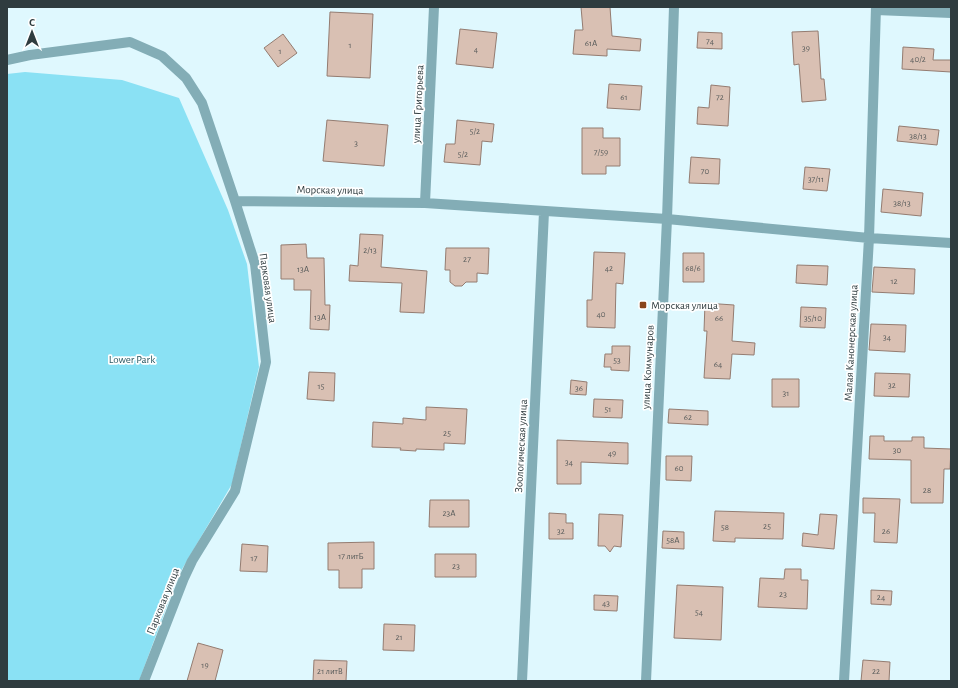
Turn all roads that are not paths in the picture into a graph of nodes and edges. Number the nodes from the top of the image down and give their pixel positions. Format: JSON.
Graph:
{"nodes":[{"id":1,"x":434,"y":7,"type":"edge"},
{"id":2,"x":674,"y":7,"type":"edge"},
{"id":3,"x":876,"y":9,"type":"edge"},
{"id":4,"x":951,"y":13,"type":"edge"},
{"id":5,"x":7,"y":60,"type":"edge"},
{"id":6,"x":236,"y":201,"type":"junction"},
{"id":7,"x":426,"y":203,"type":"junction"},
{"id":8,"x":544,"y":212,"type":"junction"},
{"id":9,"x":667,"y":219,"type":"junction"},
{"id":10,"x":869,"y":238,"type":"junction"},
{"id":11,"x":951,"y":243,"type":"edge"},
{"id":12,"x":144,"y":681,"type":"edge"},
{"id":13,"x":522,"y":681,"type":"edge"},
{"id":14,"x":646,"y":681,"type":"edge"},
{"id":15,"x":844,"y":681,"type":"edge"}],
"edges":[{"from":1,"to":7,"type":"street","name":"улица Григорьева"},
{"from":2,"to":9,"type":"street","name":"улица Коммунаров"},
{"from":3,"to":4,"type":"street"},
{"from":3,"to":10,"type":"street","name":"Малая Канонерская улица"},
{"from":5,"to":6,"type":"street","name":"Парковая улица"},
{"from":6,"to":7,"type":"street","name":"Морская улица"},
{"from":6,"to":12,"type":"street","name":"Парковая улица"},
{"from":7,"to":8,"type":"street","name":"Морская улица"},
{"from":8,"to":9,"type":"street","name":"Морская улица"},
{"from":8,"to":13,"type":"street","name":"Зоологическая улица"},
{"from":9,"to":10,"type":"street","name":"Морская улица"},
{"from":9,"to":14,"type":"street","name":"улица Коммунаров"},
{"from":10,"to":11,"type":"street","name":"Морская улица"},
{"from":10,"to":15,"type":"street","name":"Малая Канонерская улица"}]}
